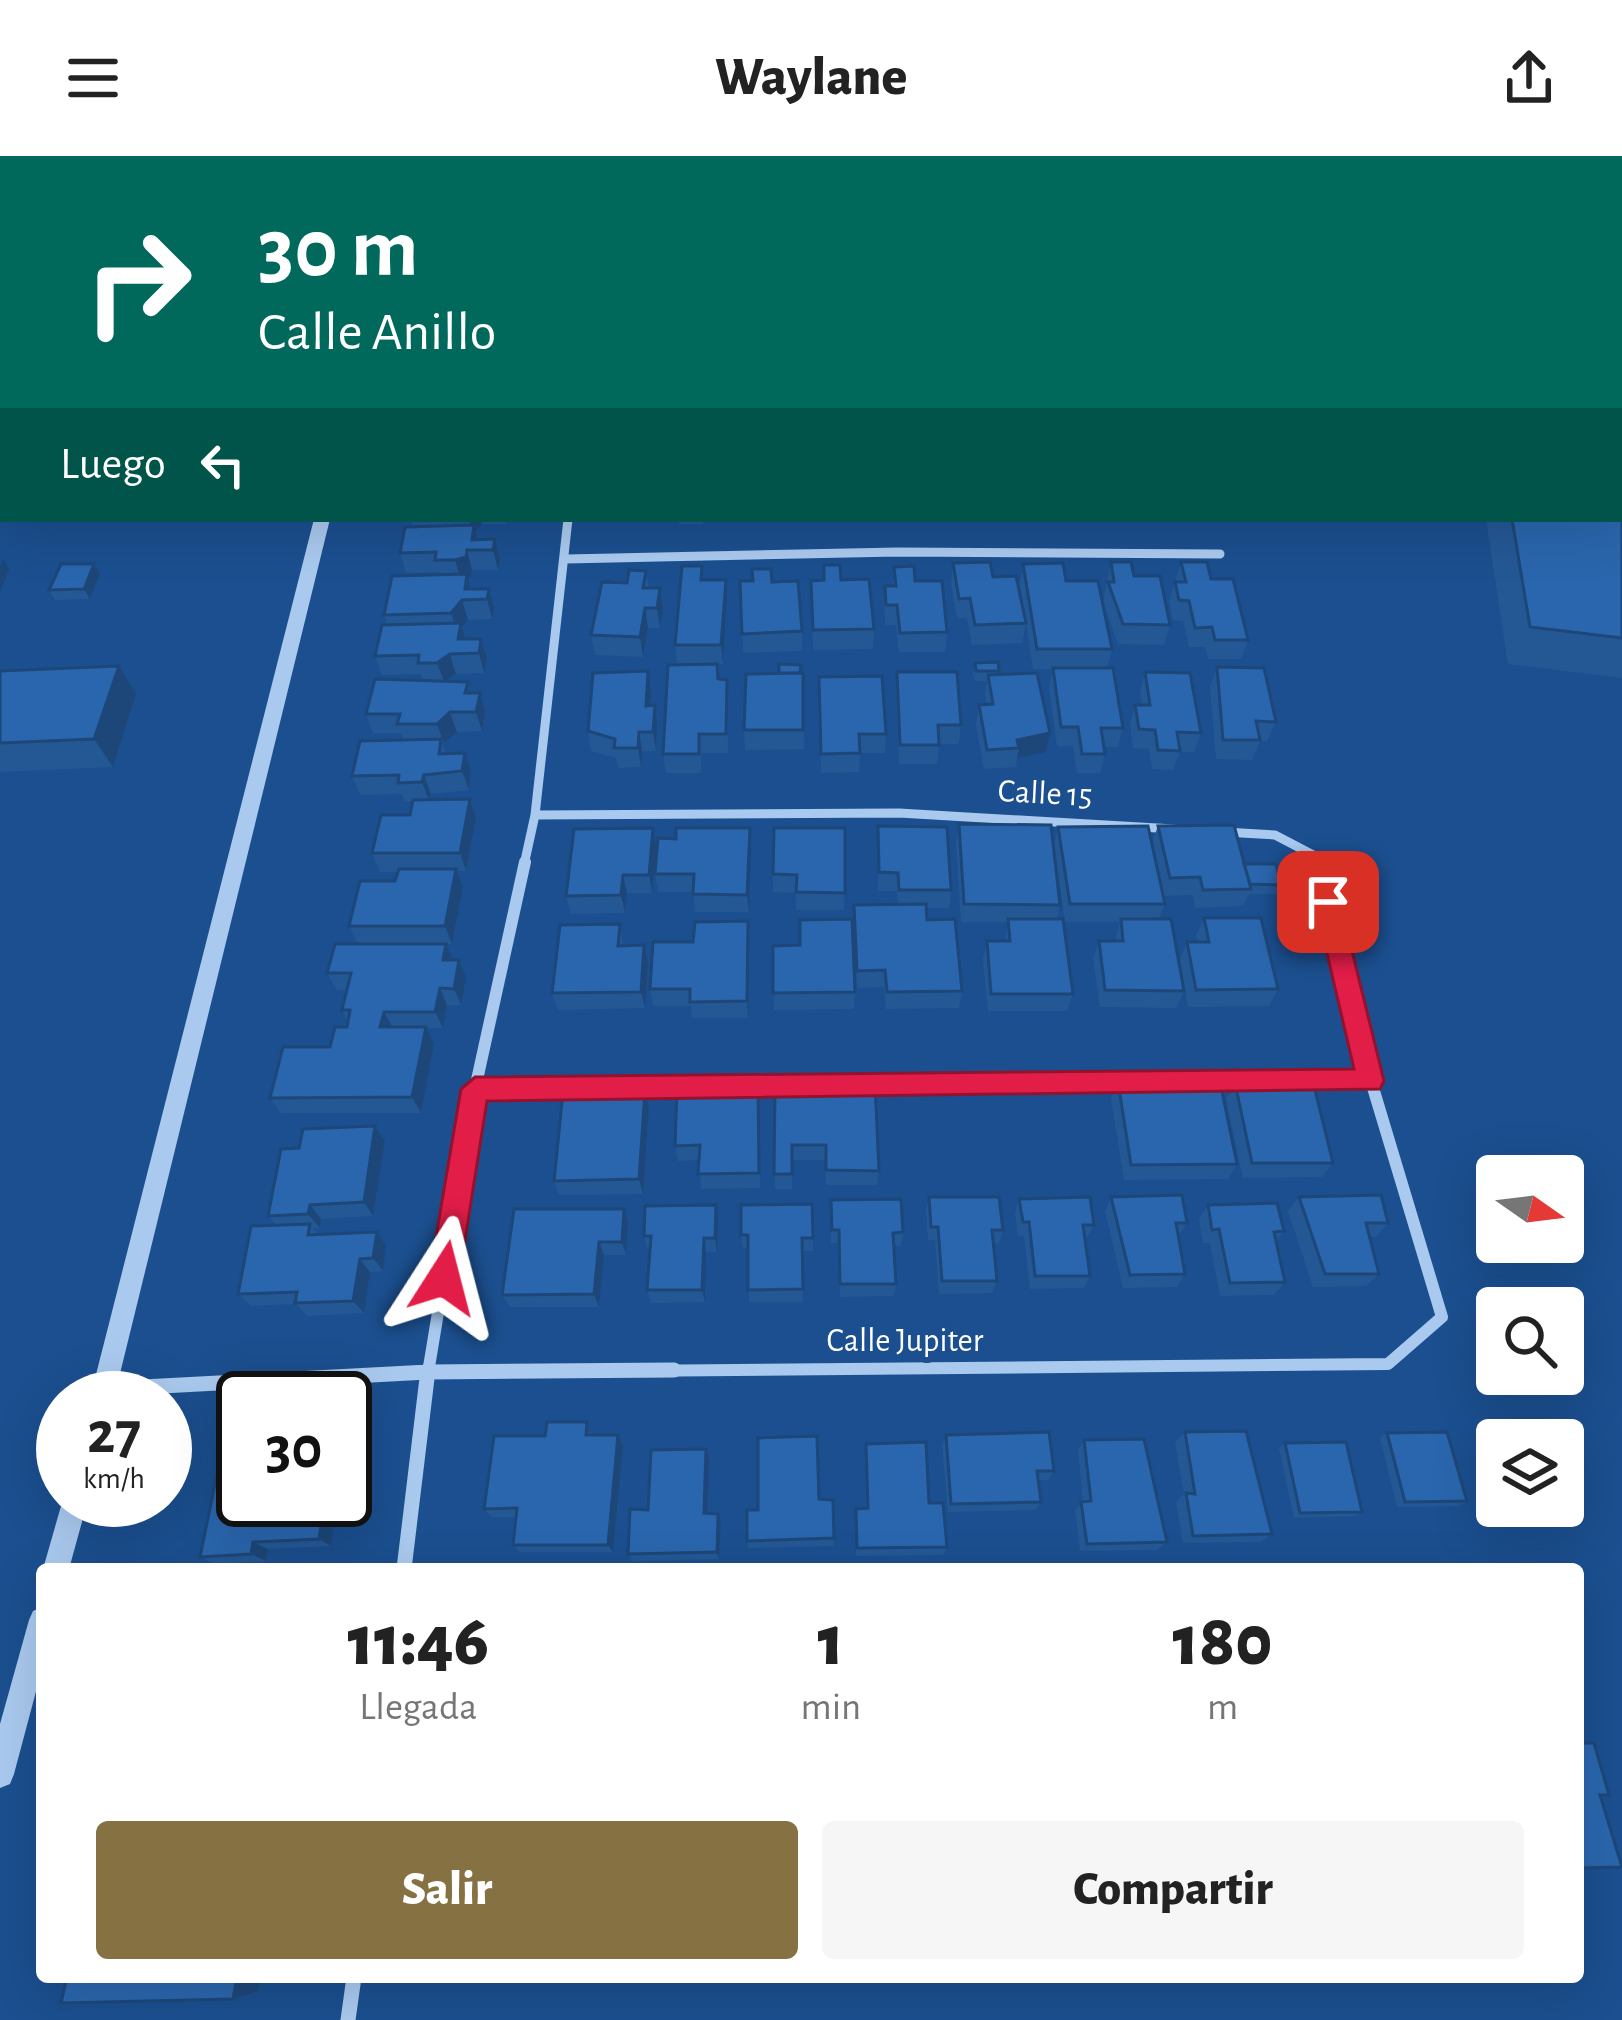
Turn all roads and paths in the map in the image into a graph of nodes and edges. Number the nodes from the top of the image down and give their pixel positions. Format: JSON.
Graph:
{"nodes":[{"id":1,"x":321,"y":522,"type":"edge"},
{"id":2,"x":568,"y":522,"type":"edge"},
{"id":3,"x":1220,"y":554,"type":"dead end"},
{"id":4,"x":566,"y":559,"type":"junction"},
{"id":5,"x":535,"y":814,"type":"junction"},
{"id":6,"x":1181,"y":829,"type":"edge"},
{"id":7,"x":1204,"y":830,"type":"edge"},
{"id":8,"x":1371,"y":1081,"type":"junction"},
{"id":9,"x":1182,"y":1082,"type":"edge"},
{"id":10,"x":1159,"y":1083,"type":"edge"},
{"id":11,"x":852,"y":1085,"type":"edge"},
{"id":12,"x":805,"y":1086,"type":"edge"},
{"id":13,"x":475,"y":1089,"type":"junction"},
{"id":14,"x":110,"y":1371,"type":"edge"},
{"id":15,"x":428,"y":1372,"type":"junction"},
{"id":16,"x":192,"y":1388,"type":"edge"},
{"id":17,"x":68,"y":1527,"type":"edge"},
{"id":18,"x":58,"y":1563,"type":"edge"},
{"id":19,"x":405,"y":1563,"type":"edge"},
{"id":20,"x":36,"y":1642,"type":"edge"},
{"id":21,"x":0,"y":1774,"type":"edge"},
{"id":22,"x":353,"y":1983,"type":"edge"},
{"id":23,"x":348,"y":2020,"type":"edge"}],
"edges":[{"from":1,"to":14,"type":"street"},
{"from":2,"to":4,"type":"street"},
{"from":3,"to":4,"type":"street"},
{"from":4,"to":5,"type":"street"},
{"from":5,"to":6,"type":"street","name":"Calle 15"},
{"from":5,"to":13,"type":"street"},
{"from":7,"to":8,"type":"street"},
{"from":8,"to":9,"type":"street"},
{"from":8,"to":15,"type":"street","name":"Calle Jupiter"},
{"from":10,"to":11,"type":"street"},
{"from":12,"to":13,"type":"street"},
{"from":13,"to":15,"type":"street"},
{"from":15,"to":16,"type":"street","name":"Calle Jupiter"},
{"from":15,"to":19,"type":"street"},
{"from":17,"to":18,"type":"street"},
{"from":20,"to":21,"type":"street"},
{"from":22,"to":23,"type":"street"}]}
